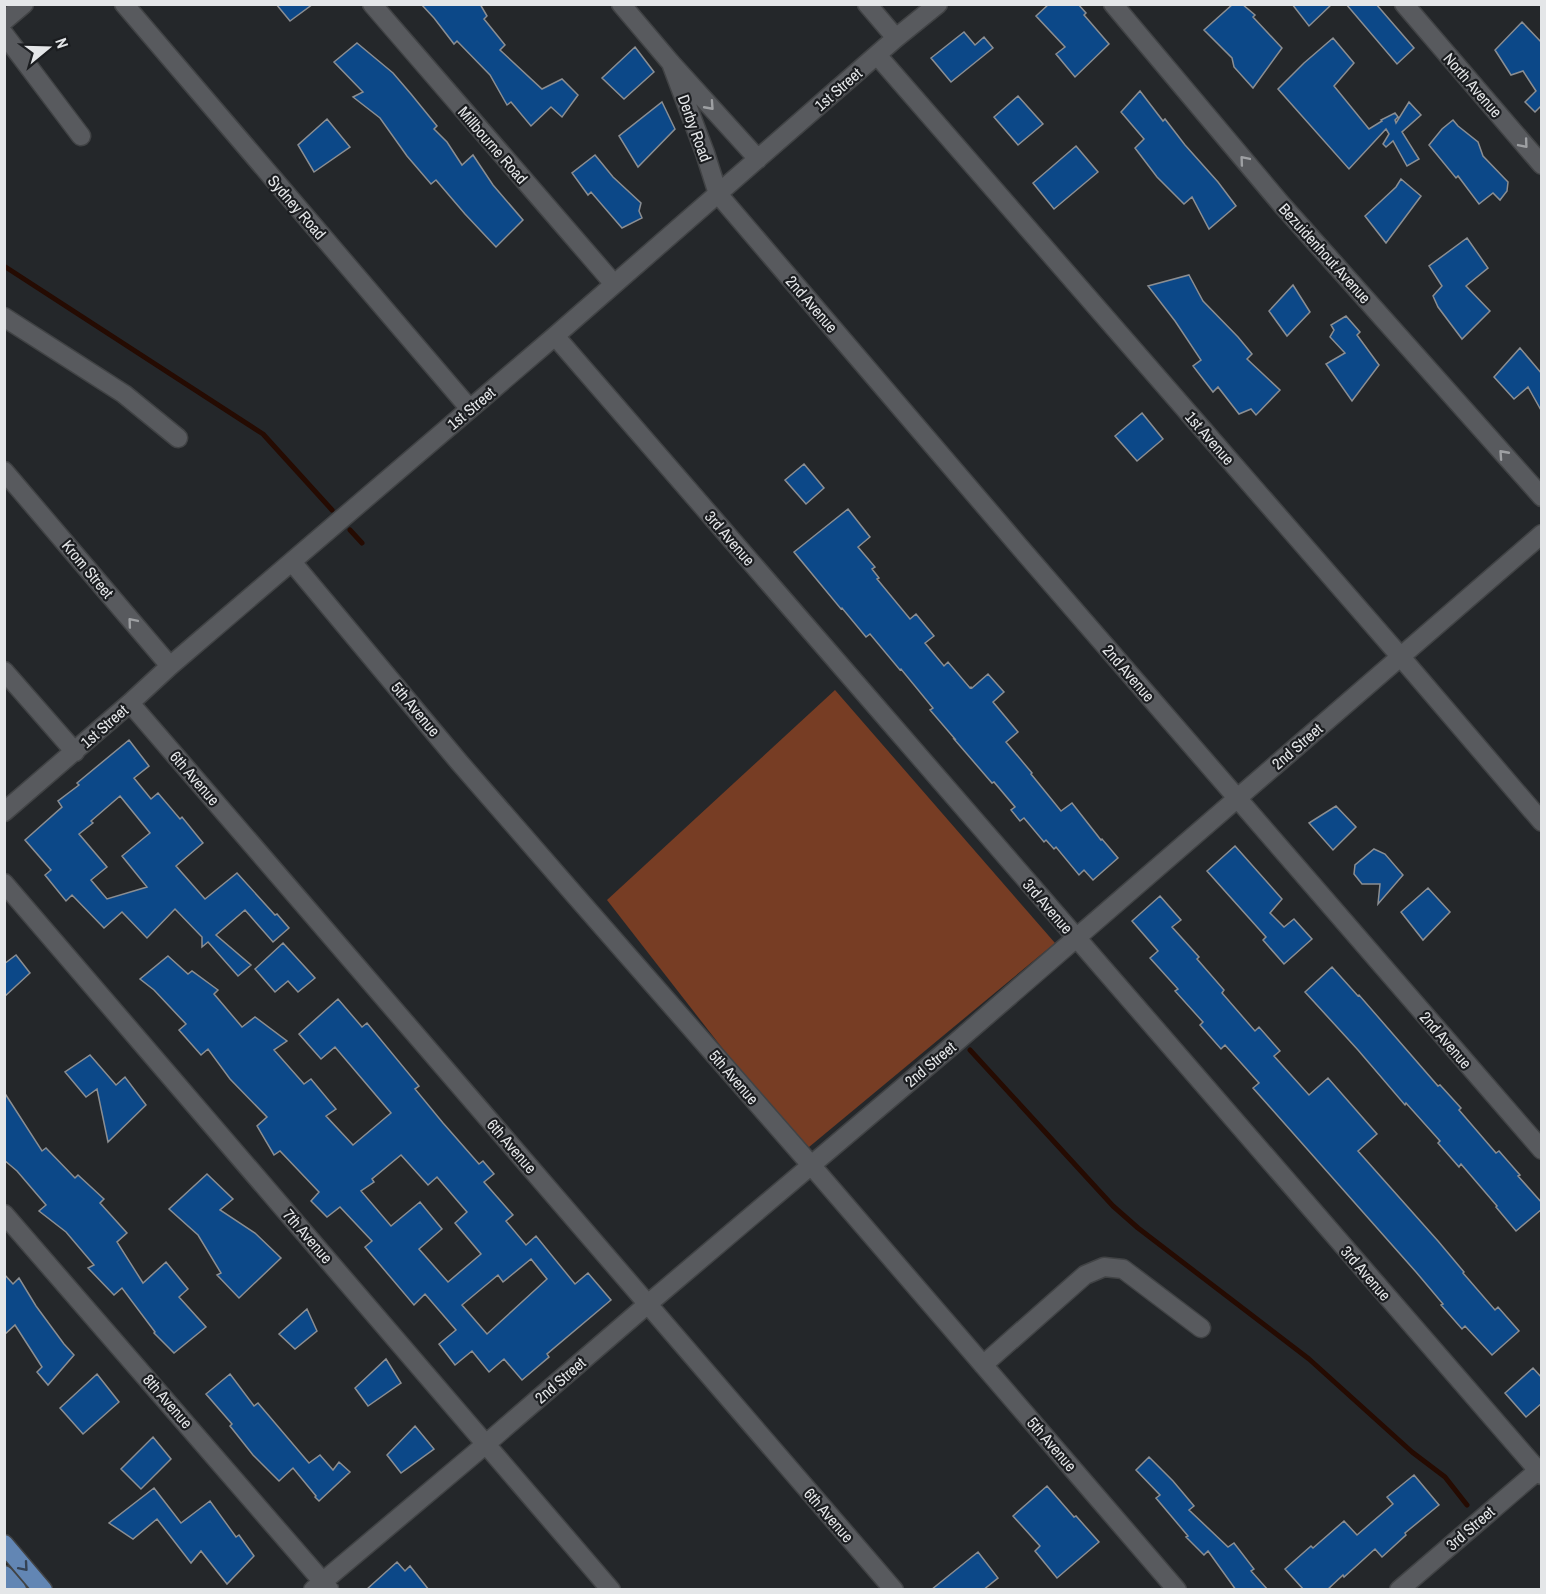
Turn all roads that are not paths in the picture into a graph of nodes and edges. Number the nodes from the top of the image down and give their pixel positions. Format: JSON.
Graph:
{"nodes":[{"id":1,"x":24,"y":4,"type":"edge"},
{"id":2,"x":124,"y":4,"type":"edge"},
{"id":3,"x":372,"y":4,"type":"edge"},
{"id":4,"x":621,"y":4,"type":"edge"},
{"id":5,"x":867,"y":4,"type":"edge"},
{"id":6,"x":938,"y":4,"type":"edge"},
{"id":7,"x":1113,"y":4,"type":"edge"},
{"id":8,"x":1404,"y":4,"type":"edge"},
{"id":9,"x":4,"y":21,"type":"edge"},
{"id":10,"x":4,"y":34,"type":"edge"},
{"id":11,"x":896,"y":38,"type":"junction"},
{"id":12,"x":877,"y":55,"type":"junction"},
{"id":13,"x":671,"y":63,"type":"junction"},
{"id":14,"x":81,"y":136,"type":"dead end"},
{"id":15,"x":758,"y":159,"type":"junction"},
{"id":16,"x":1542,"y":165,"type":"edge"},
{"id":17,"x":718,"y":194,"type":"junction"},
{"id":18,"x":614,"y":285,"type":"junction"},
{"id":19,"x":4,"y":317,"type":"edge"},
{"id":20,"x":555,"y":336,"type":"junction"},
{"id":21,"x":470,"y":408,"type":"junction"},
{"id":22,"x":178,"y":438,"type":"dead end"},
{"id":23,"x":4,"y":471,"type":"edge"},
{"id":24,"x":1542,"y":497,"type":"edge"},
{"id":25,"x":1542,"y":534,"type":"edge"},
{"id":26,"x":292,"y":562,"type":"junction"},
{"id":27,"x":1400,"y":656,"type":"junction"},
{"id":28,"x":170,"y":666,"type":"junction"},
{"id":29,"x":4,"y":671,"type":"edge"},
{"id":30,"x":130,"y":703,"type":"junction"},
{"id":31,"x":75,"y":752,"type":"junction"},
{"id":32,"x":1237,"y":799,"type":"junction"},
{"id":33,"x":4,"y":812,"type":"edge"},
{"id":34,"x":1542,"y":822,"type":"edge"},
{"id":35,"x":4,"y":883,"type":"edge"},
{"id":36,"x":1075,"y":938,"type":"junction"},
{"id":37,"x":1542,"y":1150,"type":"edge"},
{"id":38,"x":811,"y":1165,"type":"junction"},
{"id":39,"x":4,"y":1214,"type":"edge"},
{"id":40,"x":649,"y":1303,"type":"junction"},
{"id":41,"x":1202,"y":1328,"type":"dead end"},
{"id":42,"x":983,"y":1365,"type":"junction"},
{"id":43,"x":486,"y":1444,"type":"junction"},
{"id":44,"x":1540,"y":1471,"type":"edge"},
{"id":45,"x":4,"y":1545,"type":"edge"},
{"id":46,"x":4,"y":1575,"type":"edge"},
{"id":47,"x":322,"y":1587,"type":"edge"},
{"id":48,"x":17,"y":1590,"type":"edge"},
{"id":49,"x":43,"y":1590,"type":"edge"},
{"id":50,"x":612,"y":1590,"type":"edge"},
{"id":51,"x":894,"y":1590,"type":"edge"},
{"id":52,"x":1177,"y":1590,"type":"edge"},
{"id":53,"x":1399,"y":1590,"type":"edge"}],
"edges":[{"from":1,"to":9,"type":"street"},
{"from":2,"to":21,"type":"street","name":"Sydney Road"},
{"from":3,"to":18,"type":"street","name":"Millbourne Road"},
{"from":4,"to":13,"type":"street","name":"Derby Road"},
{"from":5,"to":11,"type":"street"},
{"from":6,"to":11,"type":"street","name":"1st Street"},
{"from":24,"to":7,"type":"street","name":"Bezuidenhout Avenue","one_way":true},
{"from":8,"to":16,"type":"street","name":"North Avenue","one_way":true},
{"from":10,"to":14,"type":"street"},
{"from":11,"to":12,"type":"street","name":"1st Street"},
{"from":12,"to":15,"type":"street","name":"1st Street"},
{"from":12,"to":27,"type":"street","name":"1st Avenue"},
{"from":13,"to":15,"type":"street","name":"Derby Road","one_way":true},
{"from":13,"to":17,"type":"street","name":"Derby Road"},
{"from":15,"to":17,"type":"street","name":"1st Street"},
{"from":17,"to":18,"type":"street","name":"1st Street"},
{"from":17,"to":32,"type":"street","name":"2nd Avenue"},
{"from":18,"to":20,"type":"street","name":"1st Street"},
{"from":19,"to":22,"type":"street"},
{"from":20,"to":21,"type":"street","name":"1st Street"},
{"from":20,"to":36,"type":"street","name":"3rd Avenue"},
{"from":21,"to":26,"type":"street","name":"1st Street"},
{"from":28,"to":23,"type":"street","name":"Krom Street","one_way":true},
{"from":25,"to":27,"type":"street","name":"2nd Street"},
{"from":26,"to":28,"type":"street","name":"1st Street"},
{"from":26,"to":38,"type":"street","name":"5th Avenue"},
{"from":27,"to":32,"type":"street","name":"2nd Street"},
{"from":27,"to":34,"type":"street","name":"1st Avenue"},
{"from":28,"to":30,"type":"street","name":"1st Street"},
{"from":29,"to":31,"type":"street"},
{"from":30,"to":31,"type":"street","name":"1st Street"},
{"from":30,"to":40,"type":"street","name":"6th Avenue"},
{"from":31,"to":33,"type":"street","name":"1st Street"},
{"from":32,"to":36,"type":"street","name":"2nd Street"},
{"from":32,"to":37,"type":"street","name":"2nd Avenue"},
{"from":35,"to":43,"type":"street","name":"7th Avenue"},
{"from":36,"to":38,"type":"street","name":"2nd Street"},
{"from":36,"to":44,"type":"street","name":"3rd Avenue"},
{"from":38,"to":40,"type":"street","name":"2nd Street"},
{"from":38,"to":42,"type":"street","name":"5th Avenue"},
{"from":39,"to":47,"type":"street","name":"8th Avenue"},
{"from":40,"to":43,"type":"street","name":"2nd Street"},
{"from":40,"to":51,"type":"street","name":"6th Avenue"},
{"from":41,"to":42,"type":"street"},
{"from":42,"to":52,"type":"street","name":"5th Avenue"},
{"from":43,"to":47,"type":"street","name":"2nd Street"},
{"from":43,"to":50,"type":"street","name":"7th Avenue"},
{"from":44,"to":53,"type":"street","name":"3rd Street"},
{"from":45,"to":49,"type":"main road","one_way":true},
{"from":46,"to":48,"type":"main road"}]}
